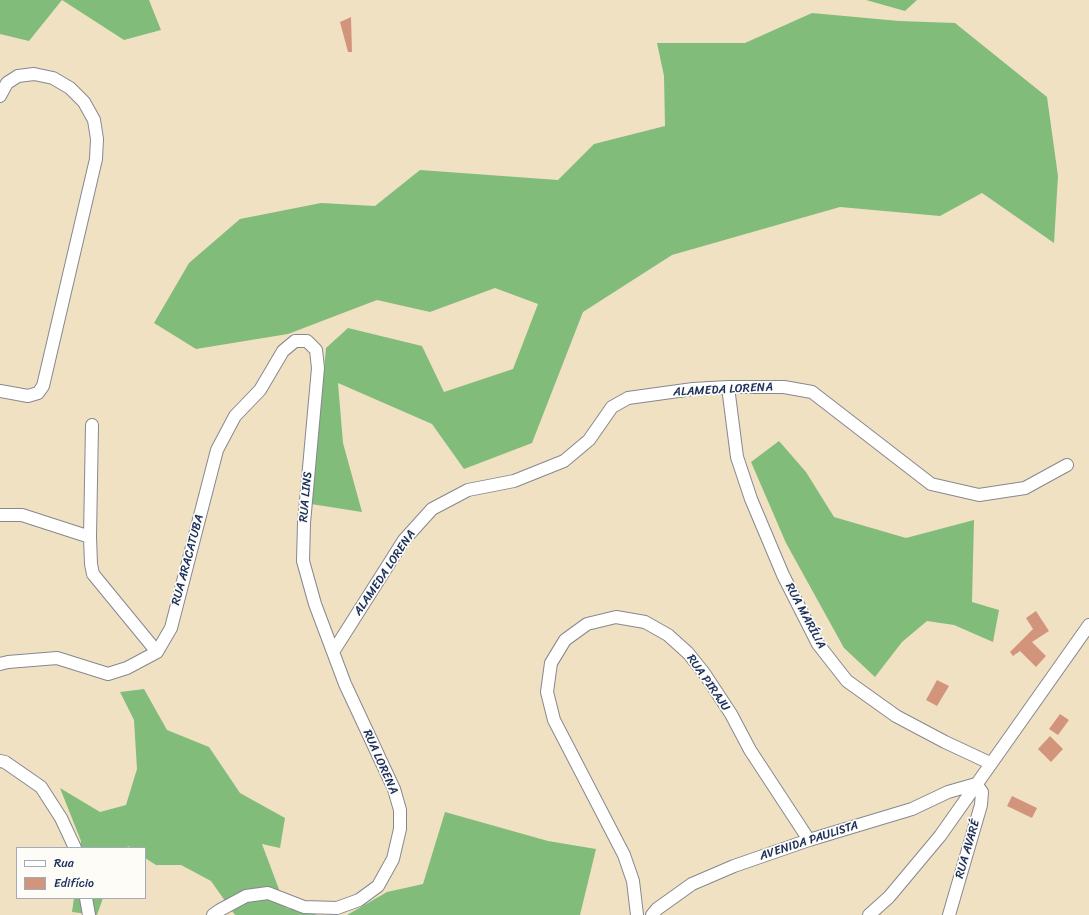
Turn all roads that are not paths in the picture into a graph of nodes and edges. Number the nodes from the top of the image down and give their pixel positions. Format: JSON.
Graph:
{"nodes":[{"id":1,"x":0,"y":96,"type":"edge"},
{"id":2,"x":307,"y":341,"type":"joint"},
{"id":3,"x":728,"y":387,"type":"junction"},
{"id":4,"x":0,"y":391,"type":"edge"},
{"id":5,"x":92,"y":425,"type":"dead end"},
{"id":6,"x":1067,"y":465,"type":"dead end"},
{"id":7,"x":0,"y":515,"type":"edge"},
{"id":8,"x":90,"y":537,"type":"junction"},
{"id":9,"x":1089,"y":625,"type":"edge"},
{"id":10,"x":157,"y":652,"type":"junction"},
{"id":11,"x":333,"y":652,"type":"junction"},
{"id":12,"x":0,"y":664,"type":"edge"},
{"id":13,"x":0,"y":761,"type":"edge"},
{"id":14,"x":990,"y":763,"type":"junction"},
{"id":15,"x":976,"y":784,"type":"junction"},
{"id":16,"x":809,"y":840,"type":"junction"},
{"id":17,"x":75,"y":847,"type":"edge"},
{"id":18,"x":86,"y":899,"type":"edge"},
{"id":19,"x":89,"y":915,"type":"edge"},
{"id":20,"x":213,"y":915,"type":"edge"},
{"id":21,"x":637,"y":915,"type":"edge"},
{"id":22,"x":652,"y":915,"type":"edge"},
{"id":23,"x":869,"y":915,"type":"edge"},
{"id":24,"x":949,"y":915,"type":"edge"}],
"edges":[{"from":1,"to":4,"type":"street"},
{"from":2,"to":10,"type":"street","name":"RUA ARACATUBA"},
{"from":2,"to":11,"type":"street","name":"RUA LINS"},
{"from":3,"to":6,"type":"street","name":"ALAMEDA LORENA"},
{"from":3,"to":11,"type":"street","name":"ALAMEDA LORENA"},
{"from":3,"to":14,"type":"street","name":"RUA MARÍLIA"},
{"from":5,"to":8,"type":"street"},
{"from":7,"to":8,"type":"street"},
{"from":8,"to":10,"type":"street"},
{"from":9,"to":14,"type":"street"},
{"from":10,"to":12,"type":"street"},
{"from":11,"to":20,"type":"street","name":"RUA LORENA"},
{"from":13,"to":17,"type":"street"},
{"from":14,"to":15,"type":"street"},
{"from":15,"to":16,"type":"street","name":"AVENIDA PAULISTA"},
{"from":15,"to":23,"type":"street"},
{"from":15,"to":24,"type":"street","name":"RUA AVARÉ"},
{"from":16,"to":21,"type":"street","name":"RUA PIRAJU"},
{"from":16,"to":22,"type":"street","name":"AVENIDA PAULISTA"},
{"from":18,"to":19,"type":"street"}]}
